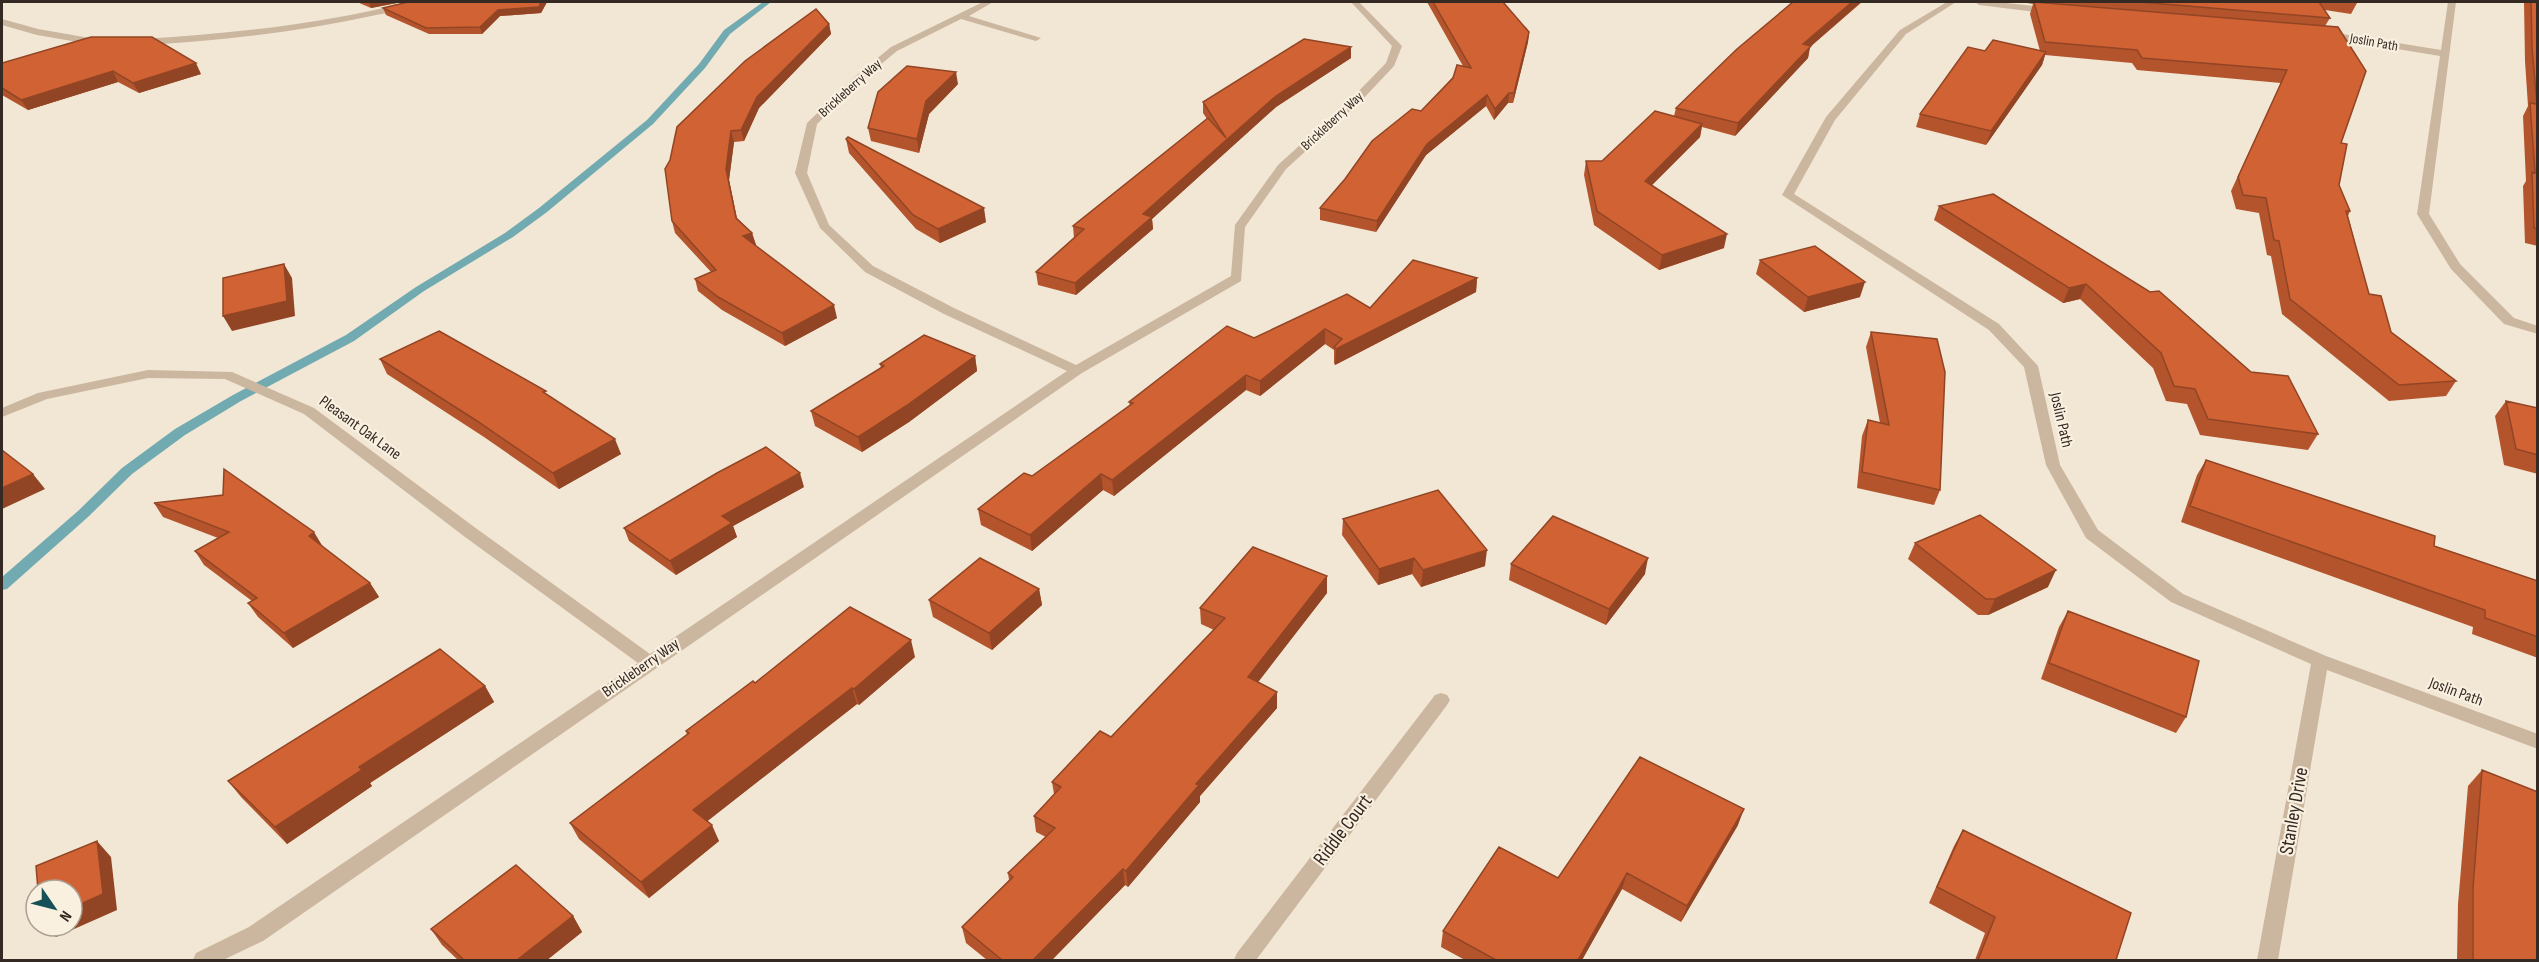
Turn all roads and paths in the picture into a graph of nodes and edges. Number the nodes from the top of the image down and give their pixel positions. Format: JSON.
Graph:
{"nodes":[{"id":1,"x":419,"y":2,"type":"edge"},
{"id":2,"x":989,"y":2,"type":"edge"},
{"id":3,"x":1355,"y":2,"type":"edge"},
{"id":4,"x":1952,"y":2,"type":"edge"},
{"id":5,"x":1979,"y":2,"type":"edge"},
{"id":6,"x":2452,"y":2,"type":"edge"},
{"id":7,"x":2062,"y":12,"type":"edge"},
{"id":8,"x":960,"y":16,"type":"junction"},
{"id":9,"x":2,"y":22,"type":"edge"},
{"id":10,"x":2313,"y":33,"type":"edge"},
{"id":11,"x":1036,"y":38,"type":"dead end"},
{"id":12,"x":132,"y":42,"type":"edge"},
{"id":13,"x":108,"y":44,"type":"edge"},
{"id":14,"x":2445,"y":54,"type":"junction"},
{"id":15,"x":2538,"y":330,"type":"edge"},
{"id":16,"x":1077,"y":370,"type":"junction"},
{"id":17,"x":2,"y":413,"type":"edge"},
{"id":18,"x":2320,"y":661,"type":"junction"},
{"id":19,"x":650,"y":662,"type":"junction"},
{"id":20,"x":1441,"y":700,"type":"dead end"},
{"id":21,"x":2538,"y":742,"type":"edge"},
{"id":22,"x":203,"y":960,"type":"edge"},
{"id":23,"x":1244,"y":960,"type":"edge"},
{"id":24,"x":2268,"y":960,"type":"edge"}],
"edges":[{"from":1,"to":12,"type":"street"},
{"from":2,"to":8,"type":"street","name":"Brickleberry Way"},
{"from":3,"to":16,"type":"street","name":"Brickleberry Way"},
{"from":4,"to":18,"type":"street","name":"Joslin Path"},
{"from":5,"to":7,"type":"street"},
{"from":6,"to":14,"type":"street"},
{"from":8,"to":11,"type":"street"},
{"from":8,"to":16,"type":"street","name":"Brickleberry Way"},
{"from":9,"to":13,"type":"street"},
{"from":10,"to":14,"type":"street","name":"Joslin Path"},
{"from":14,"to":15,"type":"street"},
{"from":16,"to":19,"type":"street","name":"Brickleberry Way"},
{"from":17,"to":19,"type":"street","name":"Pleasant Oak Lane"},
{"from":18,"to":21,"type":"street","name":"Joslin Path"},
{"from":18,"to":24,"type":"street","name":"Stanley Drive"},
{"from":19,"to":22,"type":"street","name":"Brickleberry Way"},
{"from":20,"to":23,"type":"street","name":"Riddle Court"}]}
